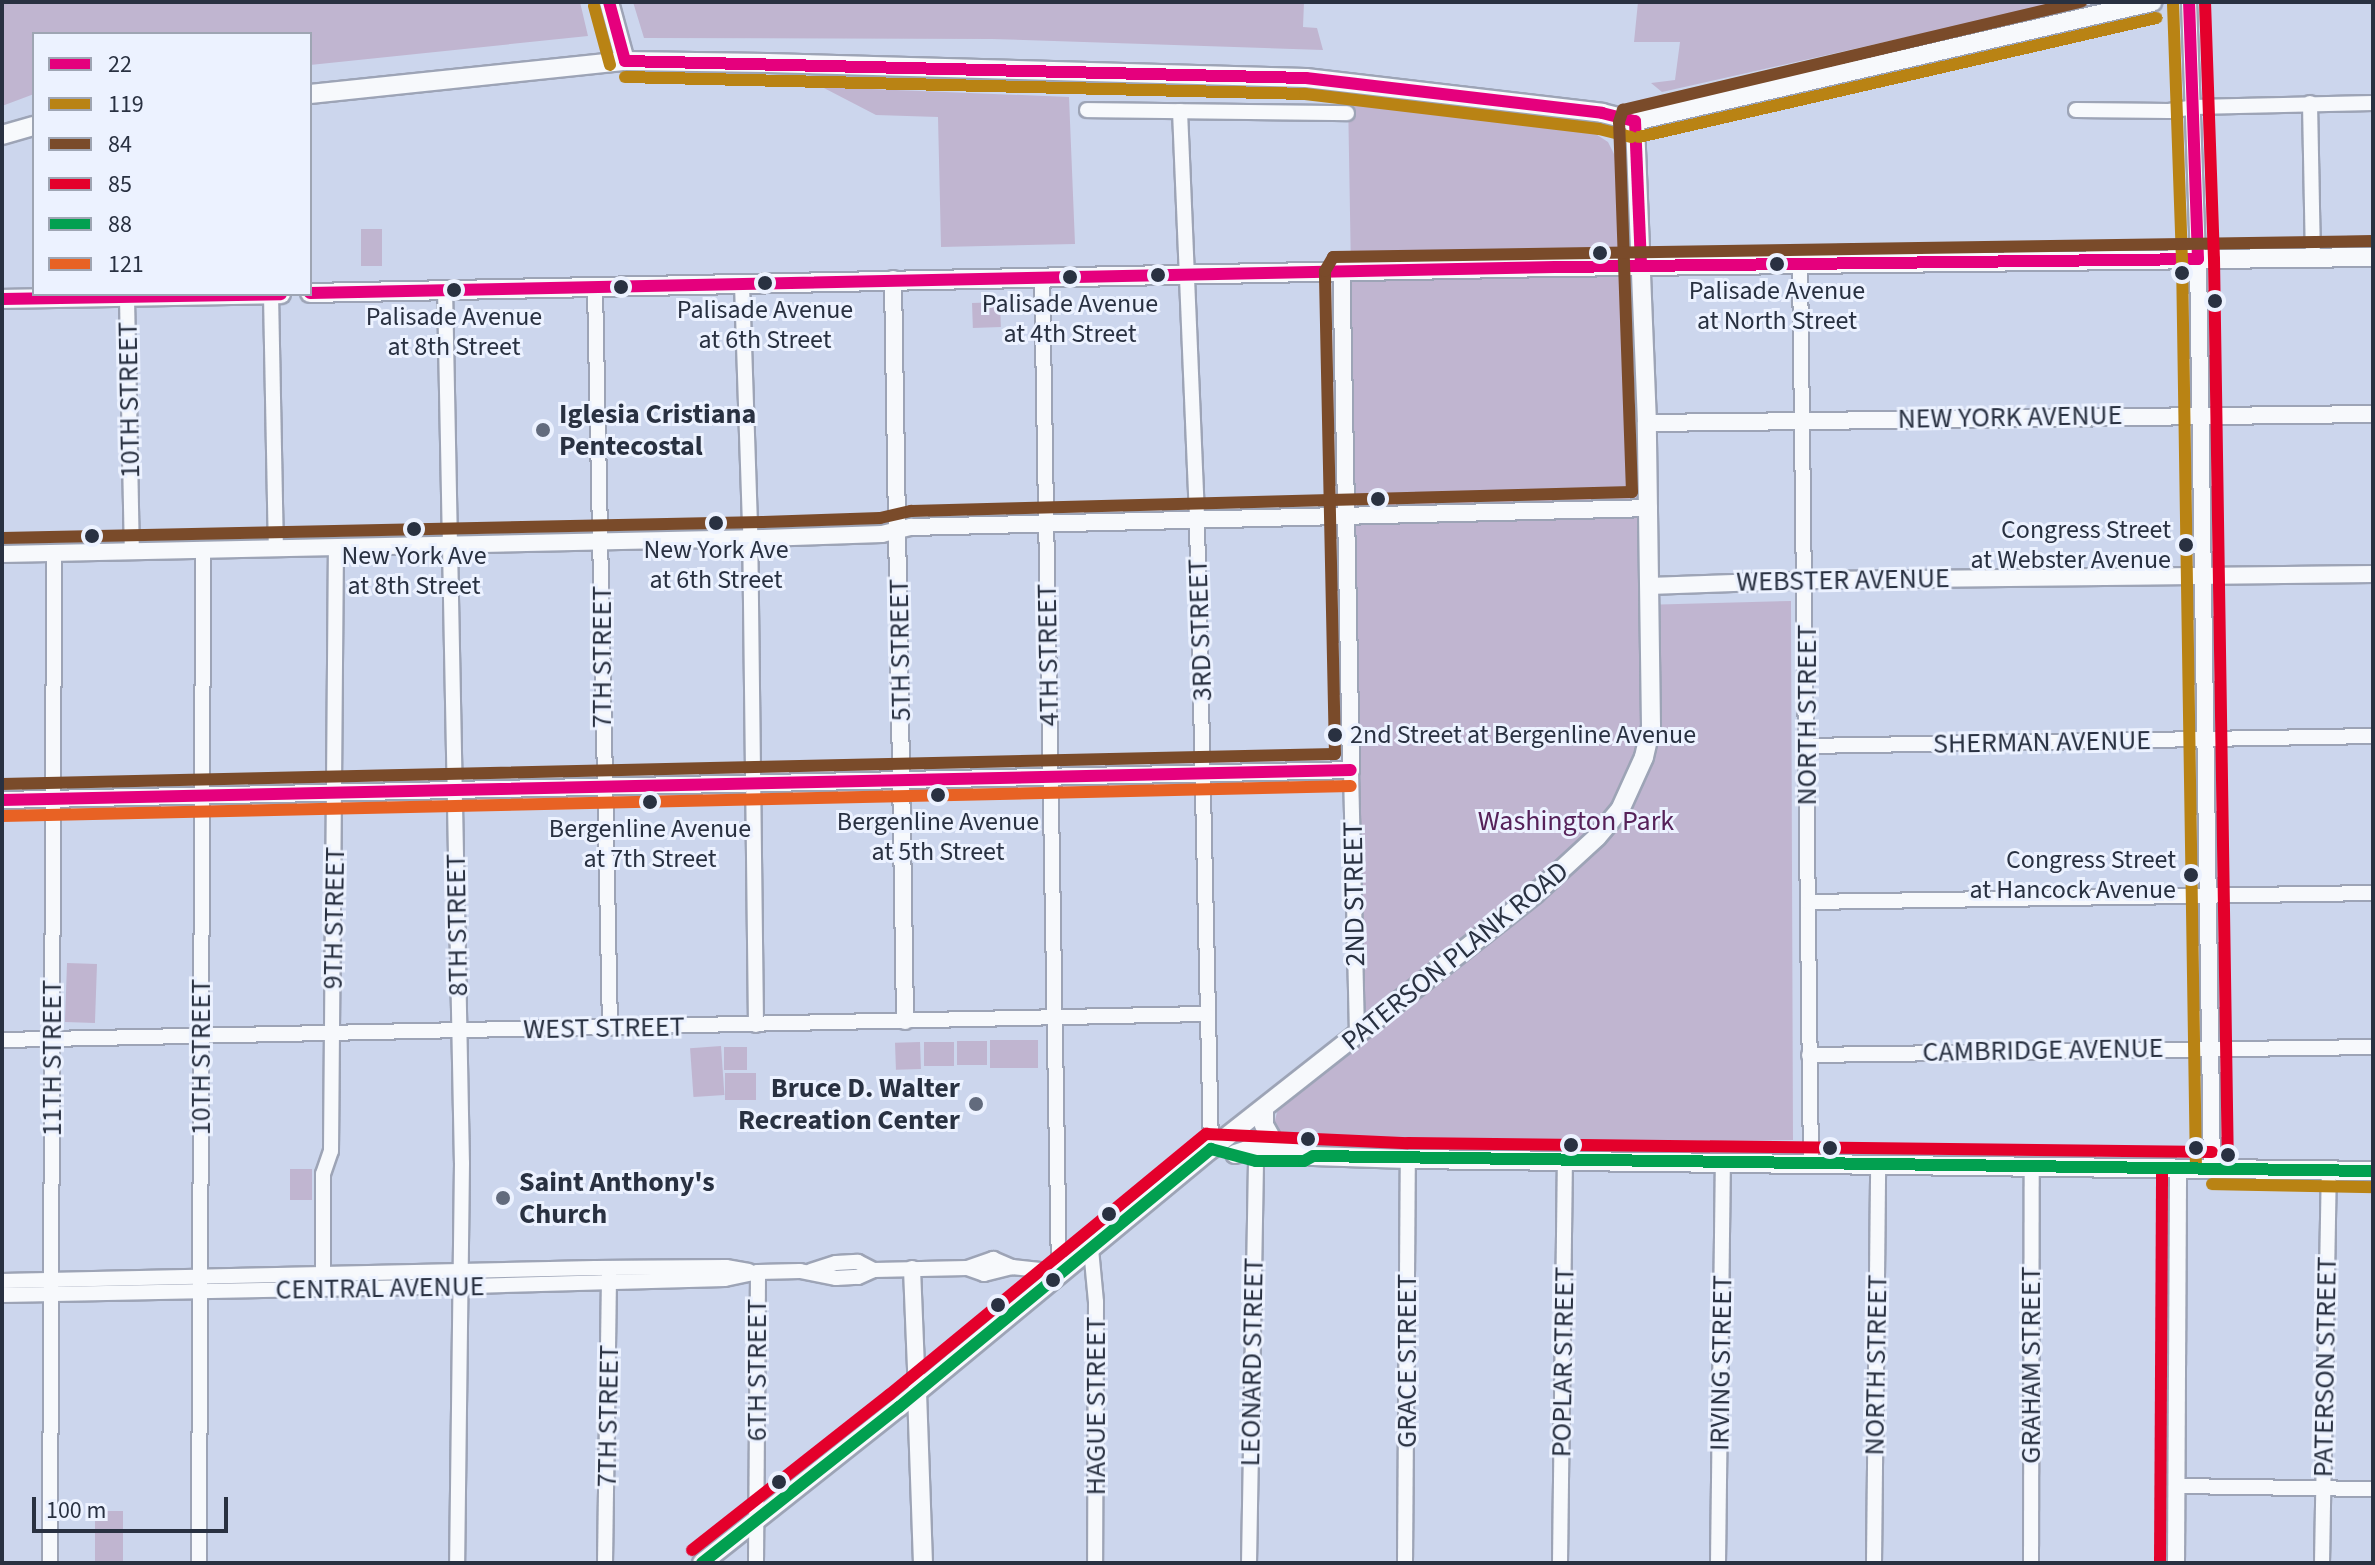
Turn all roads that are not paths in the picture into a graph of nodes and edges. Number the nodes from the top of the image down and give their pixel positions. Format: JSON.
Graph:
{"nodes":[{"id":1,"x":609,"y":2,"type":"edge"},
{"id":2,"x":2152,"y":2,"type":"edge"},
{"id":3,"x":2189,"y":2,"type":"edge"},
{"id":4,"x":625,"y":61,"type":"junction"},
{"id":5,"x":312,"y":94,"type":"edge"},
{"id":6,"x":2310,"y":103,"type":"junction"},
{"id":7,"x":2373,"y":103,"type":"edge"},
{"id":8,"x":2194,"y":107,"type":"junction"},
{"id":9,"x":1087,"y":110,"type":"dead end"},
{"id":10,"x":2076,"y":110,"type":"dead end"},
{"id":11,"x":1180,"y":111,"type":"junction"},
{"id":12,"x":1347,"y":113,"type":"dead end"},
{"id":13,"x":1635,"y":121,"type":"junction"},
{"id":14,"x":32,"y":127,"type":"edge"},
{"id":15,"x":2,"y":135,"type":"edge"},
{"id":16,"x":2373,"y":257,"type":"edge"},
{"id":17,"x":2313,"y":258,"type":"junction"},
{"id":18,"x":2198,"y":259,"type":"junction"},
{"id":19,"x":1800,"y":264,"type":"junction"},
{"id":20,"x":1641,"y":266,"type":"junction"},
{"id":21,"x":1341,"y":271,"type":"junction"},
{"id":22,"x":1186,"y":274,"type":"junction"},
{"id":23,"x":1042,"y":277,"type":"junction"},
{"id":24,"x":893,"y":279,"type":"junction"},
{"id":25,"x":742,"y":284,"type":"junction"},
{"id":26,"x":595,"y":287,"type":"junction"},
{"id":27,"x":445,"y":288,"type":"junction"},
{"id":28,"x":312,"y":293,"type":"edge"},
{"id":29,"x":199,"y":296,"type":"edge"},
{"id":30,"x":271,"y":296,"type":"edge"},
{"id":31,"x":127,"y":298,"type":"junction"},
{"id":32,"x":2,"y":299,"type":"edge"},
{"id":33,"x":2373,"y":414,"type":"edge"},
{"id":34,"x":2199,"y":416,"type":"junction"},
{"id":35,"x":1803,"y":419,"type":"junction"},
{"id":36,"x":1647,"y":423,"type":"junction"},
{"id":37,"x":1649,"y":508,"type":"junction"},
{"id":38,"x":1346,"y":516,"type":"junction"},
{"id":39,"x":1197,"y":522,"type":"junction"},
{"id":40,"x":1047,"y":524,"type":"junction"},
{"id":41,"x":898,"y":530,"type":"junction"},
{"id":42,"x":750,"y":538,"type":"junction"},
{"id":43,"x":601,"y":541,"type":"junction"},
{"id":44,"x":450,"y":545,"type":"junction"},
{"id":45,"x":336,"y":547,"type":"junction"},
{"id":46,"x":276,"y":548,"type":"junction"},
{"id":47,"x":132,"y":550,"type":"junction"},
{"id":48,"x":203,"y":550,"type":"junction"},
{"id":49,"x":54,"y":552,"type":"junction"},
{"id":50,"x":2,"y":554,"type":"edge"},
{"id":51,"x":2373,"y":574,"type":"edge"},
{"id":52,"x":2201,"y":575,"type":"junction"},
{"id":53,"x":1805,"y":580,"type":"junction"},
{"id":54,"x":1649,"y":586,"type":"junction"},
{"id":55,"x":2373,"y":736,"type":"edge"},
{"id":56,"x":2205,"y":739,"type":"junction"},
{"id":57,"x":1807,"y":746,"type":"junction"},
{"id":58,"x":1351,"y":770,"type":"junction"},
{"id":59,"x":1203,"y":775,"type":"junction"},
{"id":60,"x":1049,"y":778,"type":"junction"},
{"id":61,"x":901,"y":781,"type":"junction"},
{"id":62,"x":753,"y":784,"type":"junction"},
{"id":63,"x":604,"y":785,"type":"junction"},
{"id":64,"x":454,"y":789,"type":"junction"},
{"id":65,"x":337,"y":793,"type":"junction"},
{"id":66,"x":203,"y":796,"type":"junction"},
{"id":67,"x":53,"y":799,"type":"junction"},
{"id":68,"x":2,"y":800,"type":"edge"},
{"id":69,"x":2373,"y":893,"type":"edge"},
{"id":70,"x":2208,"y":896,"type":"junction"},
{"id":71,"x":1808,"y":902,"type":"junction"},
{"id":72,"x":1205,"y":1014,"type":"junction"},
{"id":73,"x":1057,"y":1016,"type":"junction"},
{"id":74,"x":905,"y":1021,"type":"junction"},
{"id":75,"x":756,"y":1025,"type":"junction"},
{"id":76,"x":610,"y":1028,"type":"junction"},
{"id":77,"x":458,"y":1030,"type":"junction"},
{"id":78,"x":332,"y":1033,"type":"junction"},
{"id":79,"x":201,"y":1036,"type":"junction"},
{"id":80,"x":1357,"y":1037,"type":"junction"},
{"id":81,"x":2,"y":1040,"type":"edge"},
{"id":82,"x":52,"y":1040,"type":"junction"},
{"id":83,"x":2373,"y":1047,"type":"edge"},
{"id":84,"x":2211,"y":1048,"type":"junction"},
{"id":85,"x":1809,"y":1055,"type":"junction"},
{"id":86,"x":1264,"y":1109,"type":"junction"},
{"id":87,"x":1211,"y":1149,"type":"junction"},
{"id":88,"x":1285,"y":1151,"type":"junction"},
{"id":89,"x":1235,"y":1154,"type":"junction"},
{"id":90,"x":1313,"y":1156,"type":"junction"},
{"id":91,"x":1408,"y":1159,"type":"junction"},
{"id":92,"x":1256,"y":1161,"type":"junction"},
{"id":93,"x":1565,"y":1161,"type":"junction"},
{"id":94,"x":1723,"y":1163,"type":"junction"},
{"id":95,"x":1811,"y":1165,"type":"junction"},
{"id":96,"x":1878,"y":1166,"type":"junction"},
{"id":97,"x":2032,"y":1167,"type":"junction"},
{"id":98,"x":2178,"y":1168,"type":"junction"},
{"id":99,"x":2212,"y":1168,"type":"junction"},
{"id":100,"x":2329,"y":1170,"type":"junction"},
{"id":101,"x":2373,"y":1171,"type":"edge"},
{"id":102,"x":1091,"y":1249,"type":"junction"},
{"id":103,"x":912,"y":1269,"type":"junction"},
{"id":104,"x":460,"y":1270,"type":"junction"},
{"id":105,"x":758,"y":1272,"type":"junction"},
{"id":106,"x":1059,"y":1272,"type":"junction"},
{"id":107,"x":609,"y":1275,"type":"junction"},
{"id":108,"x":323,"y":1280,"type":"junction"},
{"id":109,"x":2,"y":1281,"type":"edge"},
{"id":110,"x":200,"y":1284,"type":"junction"},
{"id":111,"x":51,"y":1286,"type":"junction"},
{"id":112,"x":460,"y":1286,"type":"junction"},
{"id":113,"x":2,"y":1295,"type":"edge"},
{"id":114,"x":917,"y":1392,"type":"junction"},
{"id":115,"x":2177,"y":1486,"type":"junction"},
{"id":116,"x":2322,"y":1489,"type":"junction"},
{"id":117,"x":2373,"y":1489,"type":"edge"},
{"id":118,"x":756,"y":1518,"type":"junction"},
{"id":119,"x":50,"y":1563,"type":"edge"},
{"id":120,"x":199,"y":1563,"type":"edge"},
{"id":121,"x":457,"y":1563,"type":"edge"},
{"id":122,"x":605,"y":1563,"type":"edge"},
{"id":123,"x":702,"y":1563,"type":"edge"},
{"id":124,"x":756,"y":1563,"type":"edge"},
{"id":125,"x":923,"y":1563,"type":"edge"},
{"id":126,"x":1095,"y":1563,"type":"edge"},
{"id":127,"x":1249,"y":1563,"type":"edge"},
{"id":128,"x":1405,"y":1563,"type":"edge"},
{"id":129,"x":1560,"y":1563,"type":"edge"},
{"id":130,"x":1718,"y":1563,"type":"edge"},
{"id":131,"x":1874,"y":1563,"type":"edge"},
{"id":132,"x":2031,"y":1563,"type":"edge"},
{"id":133,"x":2176,"y":1563,"type":"edge"},
{"id":134,"x":2322,"y":1563,"type":"edge"}],
"edges":[{"from":1,"to":4,"type":"main road"},
{"from":2,"to":13,"type":"main road"},
{"from":3,"to":8,"type":"street"},
{"from":4,"to":5,"type":"main road"},
{"from":4,"to":13,"type":"main road"},
{"from":6,"to":7,"type":"street"},
{"from":6,"to":8,"type":"street"},
{"from":6,"to":17,"type":"street"},
{"from":8,"to":10,"type":"street"},
{"from":8,"to":18,"type":"street"},
{"from":9,"to":11,"type":"street"},
{"from":11,"to":12,"type":"street"},
{"from":11,"to":22,"type":"street","name":"3RD STREET"},
{"from":13,"to":20,"type":"main road","name":"PATERSON PLANK ROAD"},
{"from":14,"to":15,"type":"main road"},
{"from":16,"to":17,"type":"main road"},
{"from":17,"to":18,"type":"main road"},
{"from":18,"to":19,"type":"main road"},
{"from":18,"to":34,"type":"street"},
{"from":19,"to":20,"type":"main road"},
{"from":19,"to":35,"type":"street","name":"NORTH STREET"},
{"from":20,"to":21,"type":"main road"},
{"from":20,"to":36,"type":"main road","name":"PATERSON PLANK ROAD"},
{"from":21,"to":22,"type":"main road"},
{"from":21,"to":38,"type":"street","name":"2ND STREET"},
{"from":22,"to":23,"type":"main road"},
{"from":22,"to":39,"type":"street","name":"3RD STREET"},
{"from":23,"to":24,"type":"main road"},
{"from":23,"to":40,"type":"street","name":"4TH STREET"},
{"from":24,"to":25,"type":"main road"},
{"from":24,"to":41,"type":"street","name":"5TH STREET"},
{"from":25,"to":26,"type":"main road"},
{"from":25,"to":42,"type":"street"},
{"from":26,"to":27,"type":"main road"},
{"from":26,"to":43,"type":"street","name":"7TH STREET"},
{"from":27,"to":28,"type":"main road"},
{"from":27,"to":44,"type":"street","name":"8TH STREET"},
{"from":29,"to":31,"type":"main road"},
{"from":30,"to":46,"type":"street"},
{"from":31,"to":32,"type":"main road"},
{"from":31,"to":47,"type":"street","name":"10TH STREET"},
{"from":33,"to":34,"type":"street","name":"NEW YORK AVENUE"},
{"from":34,"to":35,"type":"street","name":"NEW YORK AVENUE"},
{"from":34,"to":52,"type":"street"},
{"from":35,"to":36,"type":"street","name":"NEW YORK AVENUE"},
{"from":35,"to":53,"type":"street","name":"NORTH STREET"},
{"from":36,"to":37,"type":"main road","name":"PATERSON PLANK ROAD"},
{"from":37,"to":38,"type":"street"},
{"from":37,"to":54,"type":"main road","name":"PATERSON PLANK ROAD"},
{"from":38,"to":39,"type":"street"},
{"from":38,"to":58,"type":"street","name":"2ND STREET"},
{"from":39,"to":40,"type":"street"},
{"from":39,"to":59,"type":"street","name":"3RD STREET"},
{"from":40,"to":41,"type":"street"},
{"from":40,"to":60,"type":"street","name":"4TH STREET"},
{"from":41,"to":42,"type":"street"},
{"from":41,"to":61,"type":"street","name":"5TH STREET"},
{"from":42,"to":43,"type":"street"},
{"from":42,"to":62,"type":"street"},
{"from":43,"to":44,"type":"street"},
{"from":43,"to":63,"type":"street","name":"7TH STREET"},
{"from":44,"to":45,"type":"street"},
{"from":44,"to":64,"type":"street","name":"8TH STREET"},
{"from":45,"to":46,"type":"street"},
{"from":45,"to":65,"type":"street","name":"9TH STREET"},
{"from":46,"to":48,"type":"street"},
{"from":47,"to":48,"type":"street"},
{"from":47,"to":49,"type":"street"},
{"from":48,"to":66,"type":"street","name":"10TH STREET"},
{"from":49,"to":50,"type":"street"},
{"from":49,"to":67,"type":"street","name":"11TH STREET"},
{"from":51,"to":52,"type":"street","name":"WEBSTER AVENUE"},
{"from":52,"to":53,"type":"street","name":"WEBSTER AVENUE"},
{"from":52,"to":56,"type":"street"},
{"from":53,"to":54,"type":"street","name":"WEBSTER AVENUE"},
{"from":53,"to":57,"type":"street","name":"NORTH STREET"},
{"from":54,"to":80,"type":"main road","name":"PATERSON PLANK ROAD"},
{"from":55,"to":56,"type":"street","name":"SHERMAN AVENUE"},
{"from":56,"to":57,"type":"street","name":"SHERMAN AVENUE"},
{"from":56,"to":70,"type":"street"},
{"from":57,"to":71,"type":"street","name":"NORTH STREET"},
{"from":58,"to":59,"type":"street"},
{"from":58,"to":80,"type":"street","name":"2ND STREET"},
{"from":59,"to":60,"type":"street"},
{"from":59,"to":72,"type":"street","name":"3RD STREET"},
{"from":60,"to":61,"type":"street"},
{"from":60,"to":73,"type":"street","name":"4TH STREET"},
{"from":61,"to":62,"type":"street"},
{"from":61,"to":74,"type":"street","name":"5TH STREET"},
{"from":62,"to":63,"type":"street"},
{"from":62,"to":75,"type":"street"},
{"from":63,"to":64,"type":"street"},
{"from":63,"to":76,"type":"street","name":"7TH STREET"},
{"from":64,"to":65,"type":"street"},
{"from":64,"to":77,"type":"street","name":"8TH STREET"},
{"from":65,"to":66,"type":"street"},
{"from":65,"to":78,"type":"street","name":"9TH STREET"},
{"from":66,"to":67,"type":"street"},
{"from":66,"to":79,"type":"street","name":"10TH STREET"},
{"from":67,"to":68,"type":"street"},
{"from":67,"to":82,"type":"street","name":"11TH STREET"},
{"from":69,"to":70,"type":"street"},
{"from":70,"to":71,"type":"street"},
{"from":70,"to":84,"type":"street"},
{"from":71,"to":85,"type":"street","name":"NORTH STREET"},
{"from":72,"to":73,"type":"street","name":"WEST STREET"},
{"from":72,"to":87,"type":"street","name":"3RD STREET"},
{"from":73,"to":74,"type":"street","name":"WEST STREET"},
{"from":73,"to":106,"type":"street","name":"4TH STREET"},
{"from":74,"to":75,"type":"street","name":"WEST STREET"},
{"from":75,"to":76,"type":"street","name":"WEST STREET"},
{"from":76,"to":77,"type":"street","name":"WEST STREET"},
{"from":77,"to":78,"type":"street","name":"WEST STREET"},
{"from":77,"to":104,"type":"street","name":"8TH STREET"},
{"from":78,"to":79,"type":"street","name":"WEST STREET"},
{"from":78,"to":108,"type":"street","name":"9TH STREET"},
{"from":79,"to":82,"type":"street","name":"WEST STREET"},
{"from":79,"to":110,"type":"street","name":"10TH STREET"},
{"from":80,"to":86,"type":"main road","name":"PATERSON PLANK ROAD"},
{"from":81,"to":82,"type":"street","name":"WEST STREET"},
{"from":82,"to":111,"type":"street","name":"11TH STREET"},
{"from":83,"to":84,"type":"street","name":"CAMBRIDGE AVENUE"},
{"from":84,"to":85,"type":"street","name":"CAMBRIDGE AVENUE"},
{"from":84,"to":99,"type":"street"},
{"from":85,"to":95,"type":"street","name":"NORTH STREET"},
{"from":86,"to":87,"type":"main road","name":"PATERSON PLANK ROAD"},
{"from":86,"to":88,"type":"main road"},
{"from":87,"to":89,"type":"main road"},
{"from":87,"to":102,"type":"main road","name":"PATERSON PLANK ROAD"},
{"from":88,"to":89,"type":"main road"},
{"from":88,"to":90,"type":"main road"},
{"from":89,"to":92,"type":"main road"},
{"from":90,"to":91,"type":"main road"},
{"from":90,"to":92,"type":"main road"},
{"from":91,"to":93,"type":"main road"},
{"from":91,"to":128,"type":"street","name":"GRACE STREET"},
{"from":92,"to":127,"type":"street","name":"LEONARD STREET"},
{"from":93,"to":94,"type":"main road"},
{"from":93,"to":129,"type":"street","name":"POPLAR STREET"},
{"from":94,"to":95,"type":"main road"},
{"from":94,"to":130,"type":"street","name":"IRVING STREET"},
{"from":95,"to":96,"type":"main road"},
{"from":96,"to":97,"type":"main road"},
{"from":96,"to":131,"type":"street","name":"NORTH STREET"},
{"from":97,"to":98,"type":"main road"},
{"from":97,"to":132,"type":"street","name":"GRAHAM STREET"},
{"from":98,"to":99,"type":"main road"},
{"from":98,"to":115,"type":"street"},
{"from":99,"to":100,"type":"main road"},
{"from":100,"to":101,"type":"main road"},
{"from":100,"to":116,"type":"street","name":"PATERSON STREET"},
{"from":102,"to":106,"type":"main road","name":"PATERSON PLANK ROAD"},
{"from":102,"to":126,"type":"street","name":"HAGUE STREET"},
{"from":103,"to":105,"type":"street","name":"CENTRAL AVENUE"},
{"from":103,"to":106,"type":"street","name":"CENTRAL AVENUE"},
{"from":103,"to":114,"type":"street"},
{"from":104,"to":107,"type":"street","name":"CENTRAL AVENUE"},
{"from":104,"to":108,"type":"street","name":"CENTRAL AVENUE"},
{"from":104,"to":112,"type":"street","name":"8TH STREET"},
{"from":105,"to":107,"type":"street","name":"CENTRAL AVENUE"},
{"from":105,"to":118,"type":"street","name":"6TH STREET"},
{"from":106,"to":114,"type":"main road","name":"PATERSON PLANK ROAD"},
{"from":107,"to":112,"type":"street","name":"CENTRAL AVENUE"},
{"from":107,"to":122,"type":"street","name":"7TH STREET"},
{"from":108,"to":110,"type":"street","name":"CENTRAL AVENUE"},
{"from":108,"to":112,"type":"street","name":"CENTRAL AVENUE"},
{"from":109,"to":111,"type":"street","name":"CENTRAL AVENUE"},
{"from":110,"to":111,"type":"street","name":"CENTRAL AVENUE"},
{"from":110,"to":120,"type":"street","name":"10TH STREET"},
{"from":111,"to":113,"type":"street","name":"CENTRAL AVENUE"},
{"from":111,"to":119,"type":"street","name":"11TH STREET"},
{"from":112,"to":121,"type":"street","name":"8TH STREET"},
{"from":114,"to":118,"type":"main road","name":"PATERSON PLANK ROAD"},
{"from":114,"to":125,"type":"main road"},
{"from":115,"to":116,"type":"street"},
{"from":115,"to":133,"type":"street"},
{"from":116,"to":117,"type":"street"},
{"from":116,"to":134,"type":"street","name":"PATERSON STREET"},
{"from":118,"to":123,"type":"main road","name":"PATERSON PLANK ROAD"},
{"from":118,"to":124,"type":"street","name":"6TH STREET"}]}
